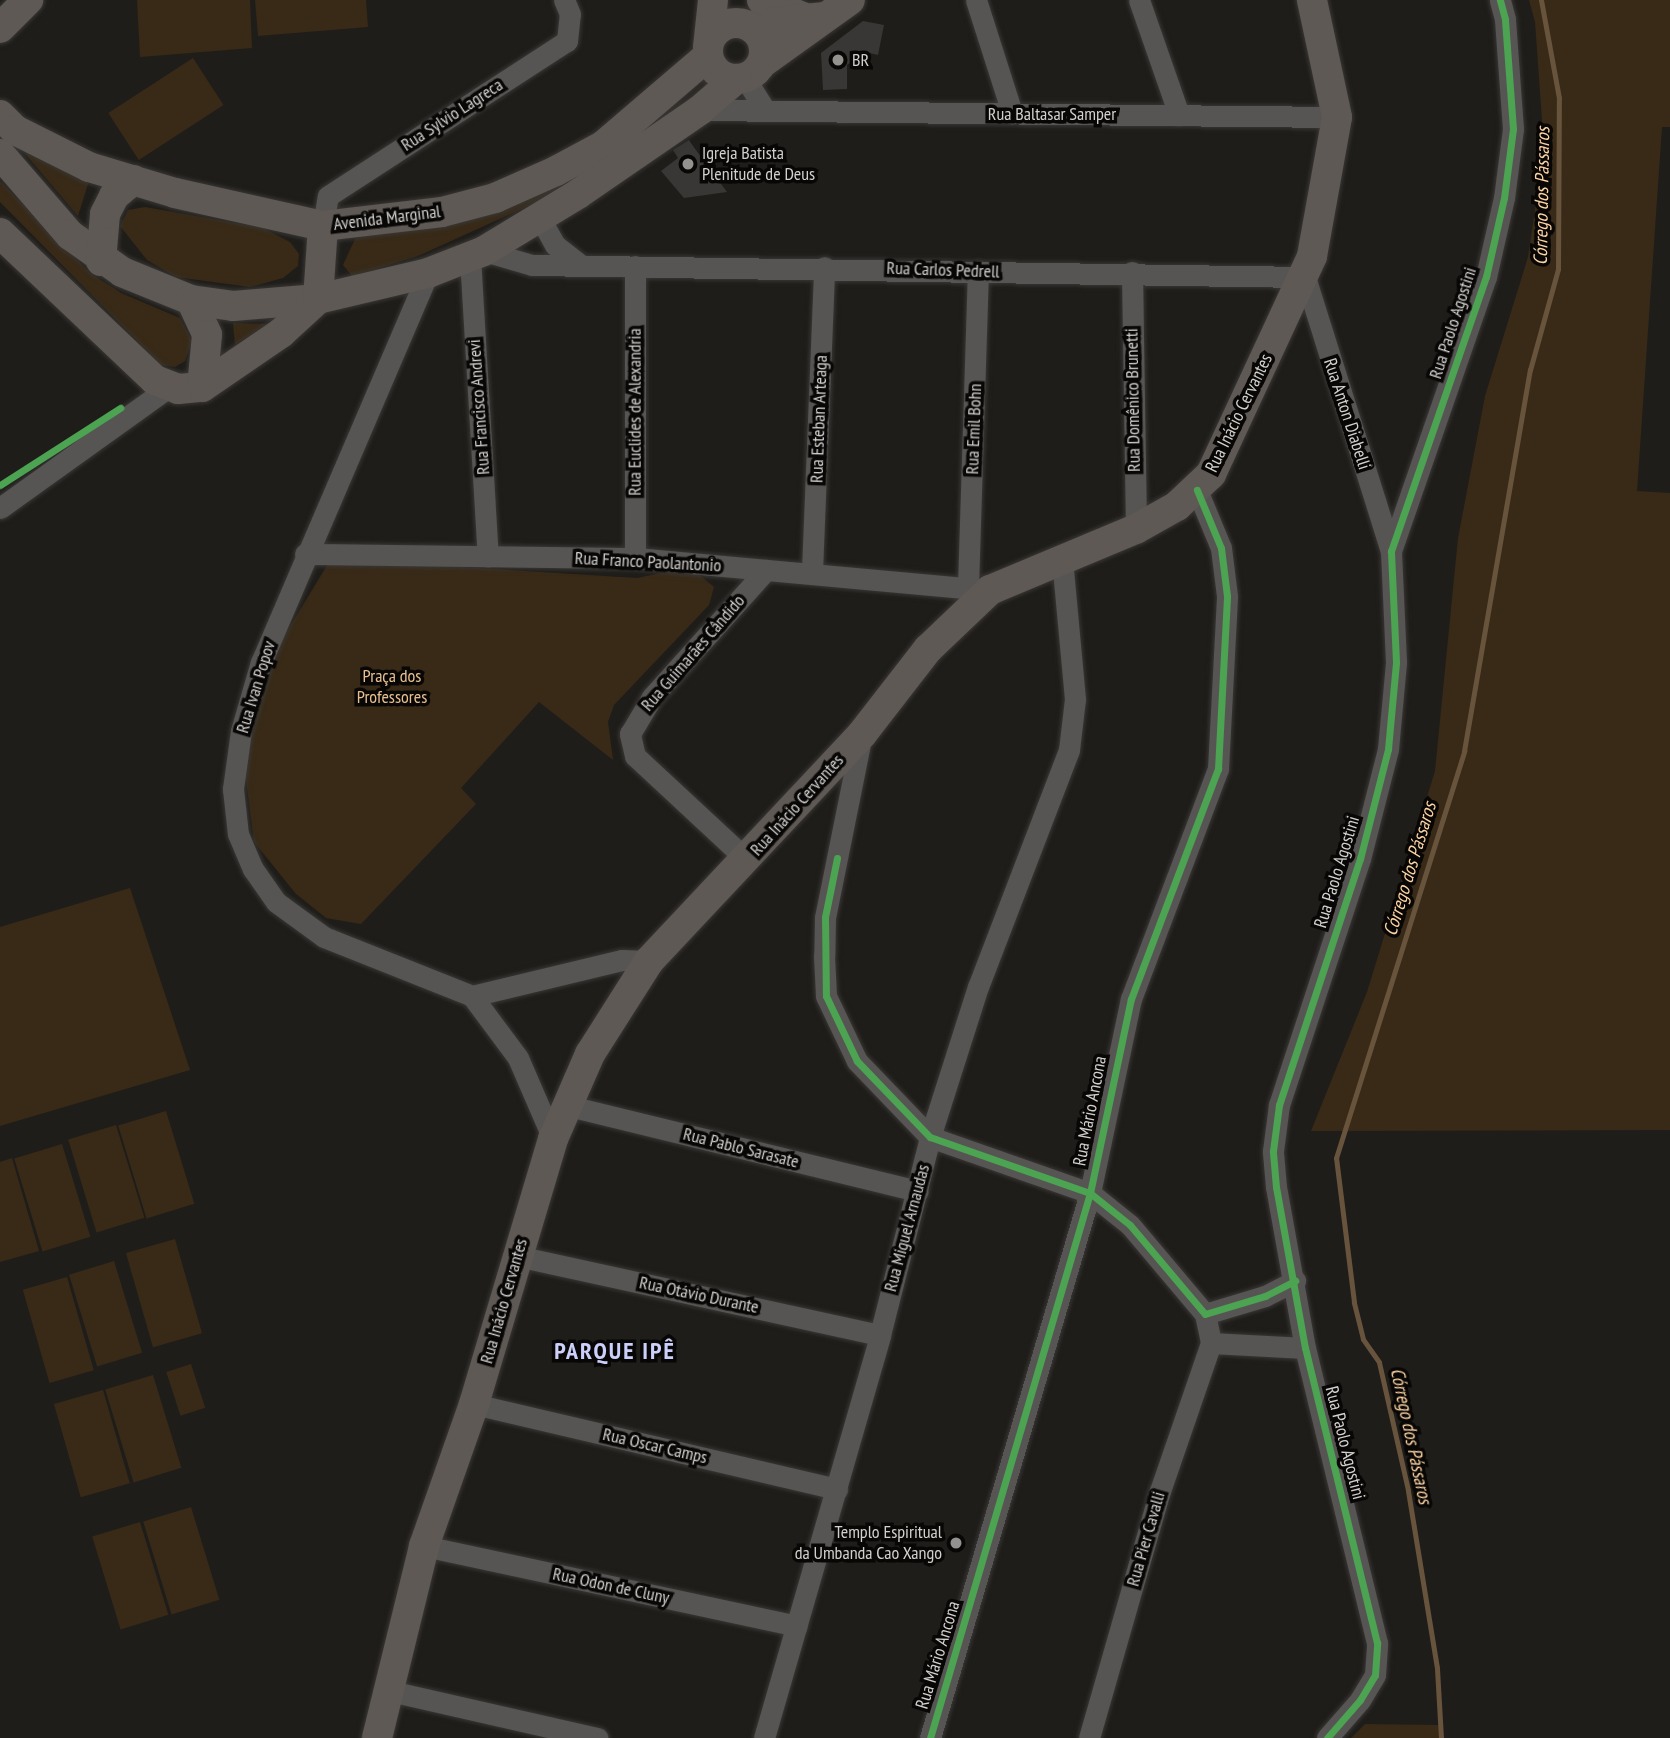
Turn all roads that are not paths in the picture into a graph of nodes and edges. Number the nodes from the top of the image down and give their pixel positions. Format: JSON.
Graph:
{"nodes":[{"id":1,"x":28,"y":0,"type":"edge"},
{"id":2,"x":564,"y":0,"type":"edge"},
{"id":3,"x":762,"y":0,"type":"edge"},
{"id":4,"x":850,"y":0,"type":"edge"},
{"id":5,"x":976,"y":0,"type":"edge"},
{"id":6,"x":1139,"y":0,"type":"edge"},
{"id":7,"x":1312,"y":0,"type":"edge"},
{"id":8,"x":1500,"y":0,"type":"edge"},
{"id":9,"x":711,"y":7,"type":"edge"},
{"id":10,"x":818,"y":18,"type":"junction"},
{"id":11,"x":752,"y":20,"type":"edge"},
{"id":12,"x":0,"y":28,"type":"edge"},
{"id":13,"x":708,"y":51,"type":"junction"},
{"id":14,"x":748,"y":73,"type":"junction"},
{"id":15,"x":667,"y":93,"type":"junction"},
{"id":16,"x":701,"y":110,"type":"junction"},
{"id":17,"x":766,"y":111,"type":"junction"},
{"id":18,"x":1012,"y":113,"type":"junction"},
{"id":19,"x":0,"y":115,"type":"edge"},
{"id":20,"x":1179,"y":115,"type":"junction"},
{"id":21,"x":1337,"y":117,"type":"junction"},
{"id":22,"x":0,"y":154,"type":"edge"},
{"id":23,"x":133,"y":180,"type":"junction"},
{"id":24,"x":540,"y":218,"type":"junction"},
{"id":25,"x":323,"y":226,"type":"junction"},
{"id":26,"x":0,"y":233,"type":"edge"},
{"id":27,"x":477,"y":254,"type":"junction"},
{"id":28,"x":101,"y":261,"type":"junction"},
{"id":29,"x":581,"y":265,"type":"junction"},
{"id":30,"x":635,"y":266,"type":"junction"},
{"id":31,"x":824,"y":267,"type":"junction"},
{"id":32,"x":978,"y":271,"type":"junction"},
{"id":33,"x":1132,"y":272,"type":"junction"},
{"id":34,"x":428,"y":273,"type":"junction"},
{"id":35,"x":1304,"y":277,"type":"junction"},
{"id":36,"x":318,"y":299,"type":"junction"},
{"id":37,"x":191,"y":300,"type":"junction"},
{"id":38,"x":169,"y":387,"type":"junction"},
{"id":39,"x":202,"y":387,"type":"junction"},
{"id":40,"x":1197,"y":490,"type":"junction"},
{"id":41,"x":0,"y":508,"type":"edge"},
{"id":42,"x":1136,"y":528,"type":"junction"},
{"id":43,"x":1391,"y":551,"type":"junction"},
{"id":44,"x":305,"y":554,"type":"junction"},
{"id":45,"x":488,"y":556,"type":"junction"},
{"id":46,"x":635,"y":558,"type":"junction"},
{"id":47,"x":1062,"y":559,"type":"junction"},
{"id":48,"x":766,"y":570,"type":"junction"},
{"id":49,"x":813,"y":571,"type":"junction"},
{"id":50,"x":979,"y":589,"type":"junction"},
{"id":51,"x":862,"y":734,"type":"junction"},
{"id":52,"x":747,"y":860,"type":"junction"},
{"id":53,"x":649,"y":961,"type":"junction"},
{"id":54,"x":472,"y":996,"type":"junction"},
{"id":55,"x":565,"y":1105,"type":"junction"},
{"id":56,"x":930,"y":1137,"type":"junction"},
{"id":57,"x":553,"y":1139,"type":"junction"},
{"id":58,"x":918,"y":1191,"type":"junction"},
{"id":59,"x":1090,"y":1194,"type":"junction"},
{"id":60,"x":517,"y":1256,"type":"junction"},
{"id":61,"x":1295,"y":1281,"type":"junction"},
{"id":62,"x":1205,"y":1314,"type":"junction"},
{"id":63,"x":880,"y":1335,"type":"junction"},
{"id":64,"x":1211,"y":1343,"type":"junction"},
{"id":65,"x":1305,"y":1348,"type":"junction"},
{"id":66,"x":474,"y":1404,"type":"junction"},
{"id":67,"x":837,"y":1489,"type":"junction"},
{"id":68,"x":424,"y":1546,"type":"junction"},
{"id":69,"x":797,"y":1626,"type":"junction"},
{"id":70,"x":386,"y":1690,"type":"junction"},
{"id":71,"x":377,"y":1738,"type":"edge"},
{"id":72,"x":598,"y":1738,"type":"edge"},
{"id":73,"x":764,"y":1738,"type":"edge"},
{"id":74,"x":930,"y":1738,"type":"edge"},
{"id":75,"x":1089,"y":1738,"type":"edge"},
{"id":76,"x":1327,"y":1738,"type":"edge"}],
"edges":[{"from":1,"to":12,"type":"main road"},
{"from":2,"to":25,"type":"street","name":"Rua Sylvio Lagreca"},
{"from":3,"to":10,"type":"main road"},
{"from":4,"to":10,"type":"main road"},
{"from":5,"to":18,"type":"street"},
{"from":6,"to":20,"type":"street"},
{"from":7,"to":21,"type":"main road","name":"Rua Inácio Cervantes"},
{"from":8,"to":43,"type":"street","name":"Rua Paolo Agostini"},
{"from":9,"to":13,"type":"main road"},
{"from":9,"to":15,"type":"main road"},
{"from":10,"to":11,"type":"main road"},
{"from":10,"to":14,"type":"main road"},
{"from":11,"to":13,"type":"main road"},
{"from":11,"to":14,"type":"main road"},
{"from":13,"to":14,"type":"main road"},
{"from":13,"to":15,"type":"main road","name":"Avenida Marginal"},
{"from":14,"to":16,"type":"main road"},
{"from":14,"to":17,"type":"street"},
{"from":15,"to":25,"type":"main road","name":"Avenida Marginal"},
{"from":16,"to":17,"type":"street","name":"Rua Baltasar Samper"},
{"from":16,"to":24,"type":"main road"},
{"from":17,"to":18,"type":"street","name":"Rua Baltasar Samper"},
{"from":18,"to":20,"type":"street","name":"Rua Baltasar Samper"},
{"from":19,"to":23,"type":"main road","name":"Avenida Marginal"},
{"from":20,"to":21,"type":"street","name":"Rua Baltasar Samper"},
{"from":21,"to":35,"type":"main road","name":"Rua Inácio Cervantes"},
{"from":22,"to":28,"type":"main road"},
{"from":23,"to":25,"type":"main road","name":"Avenida Marginal"},
{"from":23,"to":28,"type":"main road"},
{"from":24,"to":27,"type":"main road"},
{"from":24,"to":29,"type":"street"},
{"from":25,"to":36,"type":"main road"},
{"from":26,"to":38,"type":"main road"},
{"from":27,"to":29,"type":"street","name":"Rua Carlos Pedrell"},
{"from":27,"to":34,"type":"main road"},
{"from":27,"to":45,"type":"street","name":"Rua Francisco Andrevi"},
{"from":28,"to":37,"type":"main road"},
{"from":29,"to":30,"type":"street","name":"Rua Carlos Pedrell"},
{"from":30,"to":31,"type":"street","name":"Rua Carlos Pedrell"},
{"from":30,"to":46,"type":"street","name":"Rua Euclides de Alexandria"},
{"from":31,"to":32,"type":"street","name":"Rua Carlos Pedrell"},
{"from":31,"to":49,"type":"street","name":"Rua Esteban Arteaga"},
{"from":32,"to":33,"type":"street","name":"Rua Carlos Pedrell"},
{"from":32,"to":50,"type":"street","name":"Rua Emil Bohn"},
{"from":33,"to":35,"type":"street","name":"Rua Carlos Pedrell"},
{"from":33,"to":42,"type":"street","name":"Rua Domênico Brunetti"},
{"from":34,"to":36,"type":"main road"},
{"from":34,"to":44,"type":"street","name":"Rua Ivan Popov"},
{"from":35,"to":40,"type":"main road","name":"Rua Inácio Cervantes"},
{"from":35,"to":43,"type":"street","name":"Rua Anton Diabelli"},
{"from":36,"to":37,"type":"main road"},
{"from":36,"to":39,"type":"main road"},
{"from":37,"to":39,"type":"main road"},
{"from":38,"to":39,"type":"main road"},
{"from":38,"to":41,"type":"street"},
{"from":40,"to":42,"type":"main road","name":"Rua Inácio Cervantes"},
{"from":40,"to":59,"type":"street","name":"Rua Mário Ancona"},
{"from":42,"to":47,"type":"main road","name":"Rua Inácio Cervantes"},
{"from":43,"to":61,"type":"street","name":"Rua Paolo Agostini"},
{"from":44,"to":45,"type":"street","name":"Rua Franco Paolantonio"},
{"from":44,"to":54,"type":"street","name":"Rua Ivan Popov"},
{"from":45,"to":46,"type":"street","name":"Rua Franco Paolantonio"},
{"from":46,"to":48,"type":"street","name":"Rua Franco Paolantonio"},
{"from":47,"to":50,"type":"main road","name":"Rua Inácio Cervantes"},
{"from":47,"to":56,"type":"street","name":"Rua Miguel Arnaudas"},
{"from":48,"to":49,"type":"street","name":"Rua Franco Paolantonio"},
{"from":48,"to":52,"type":"street","name":"Rua Guimarães Cândido"},
{"from":49,"to":50,"type":"street","name":"Rua Franco Paolantonio"},
{"from":50,"to":51,"type":"main road","name":"Rua Inácio Cervantes"},
{"from":51,"to":52,"type":"main road","name":"Rua Inácio Cervantes"},
{"from":51,"to":56,"type":"street"},
{"from":52,"to":53,"type":"main road","name":"Rua Inácio Cervantes"},
{"from":53,"to":54,"type":"street"},
{"from":53,"to":55,"type":"main road","name":"Rua Inácio Cervantes"},
{"from":54,"to":57,"type":"street"},
{"from":55,"to":57,"type":"main road","name":"Rua Inácio Cervantes"},
{"from":55,"to":58,"type":"street","name":"Rua Pablo Sarasate"},
{"from":56,"to":58,"type":"street","name":"Rua Miguel Arnaudas"},
{"from":56,"to":59,"type":"street"},
{"from":57,"to":60,"type":"main road","name":"Rua Inácio Cervantes"},
{"from":58,"to":63,"type":"street","name":"Rua Miguel Arnaudas"},
{"from":59,"to":62,"type":"street"},
{"from":59,"to":74,"type":"street","name":"Rua Mário Ancona"},
{"from":60,"to":63,"type":"street","name":"Rua Otávio Durante"},
{"from":60,"to":66,"type":"main road","name":"Rua Inácio Cervantes"},
{"from":61,"to":62,"type":"street"},
{"from":61,"to":65,"type":"street","name":"Rua Paolo Agostini"},
{"from":62,"to":64,"type":"street"},
{"from":63,"to":67,"type":"street","name":"Rua Miguel Arnaudas"},
{"from":64,"to":65,"type":"street"},
{"from":64,"to":75,"type":"street","name":"Rua Pier Cavalli"},
{"from":65,"to":76,"type":"street","name":"Rua Paolo Agostini"},
{"from":66,"to":67,"type":"street","name":"Rua Oscar Camps"},
{"from":66,"to":68,"type":"main road","name":"Rua Inácio Cervantes"},
{"from":67,"to":69,"type":"street","name":"Rua Miguel Arnaudas"},
{"from":68,"to":69,"type":"street","name":"Rua Odon de Cluny"},
{"from":68,"to":70,"type":"main road","name":"Rua Inácio Cervantes"},
{"from":69,"to":73,"type":"street","name":"Rua Miguel Arnaudas"},
{"from":70,"to":71,"type":"main road","name":"Rua Inácio Cervantes"},
{"from":70,"to":72,"type":"street"}]}
